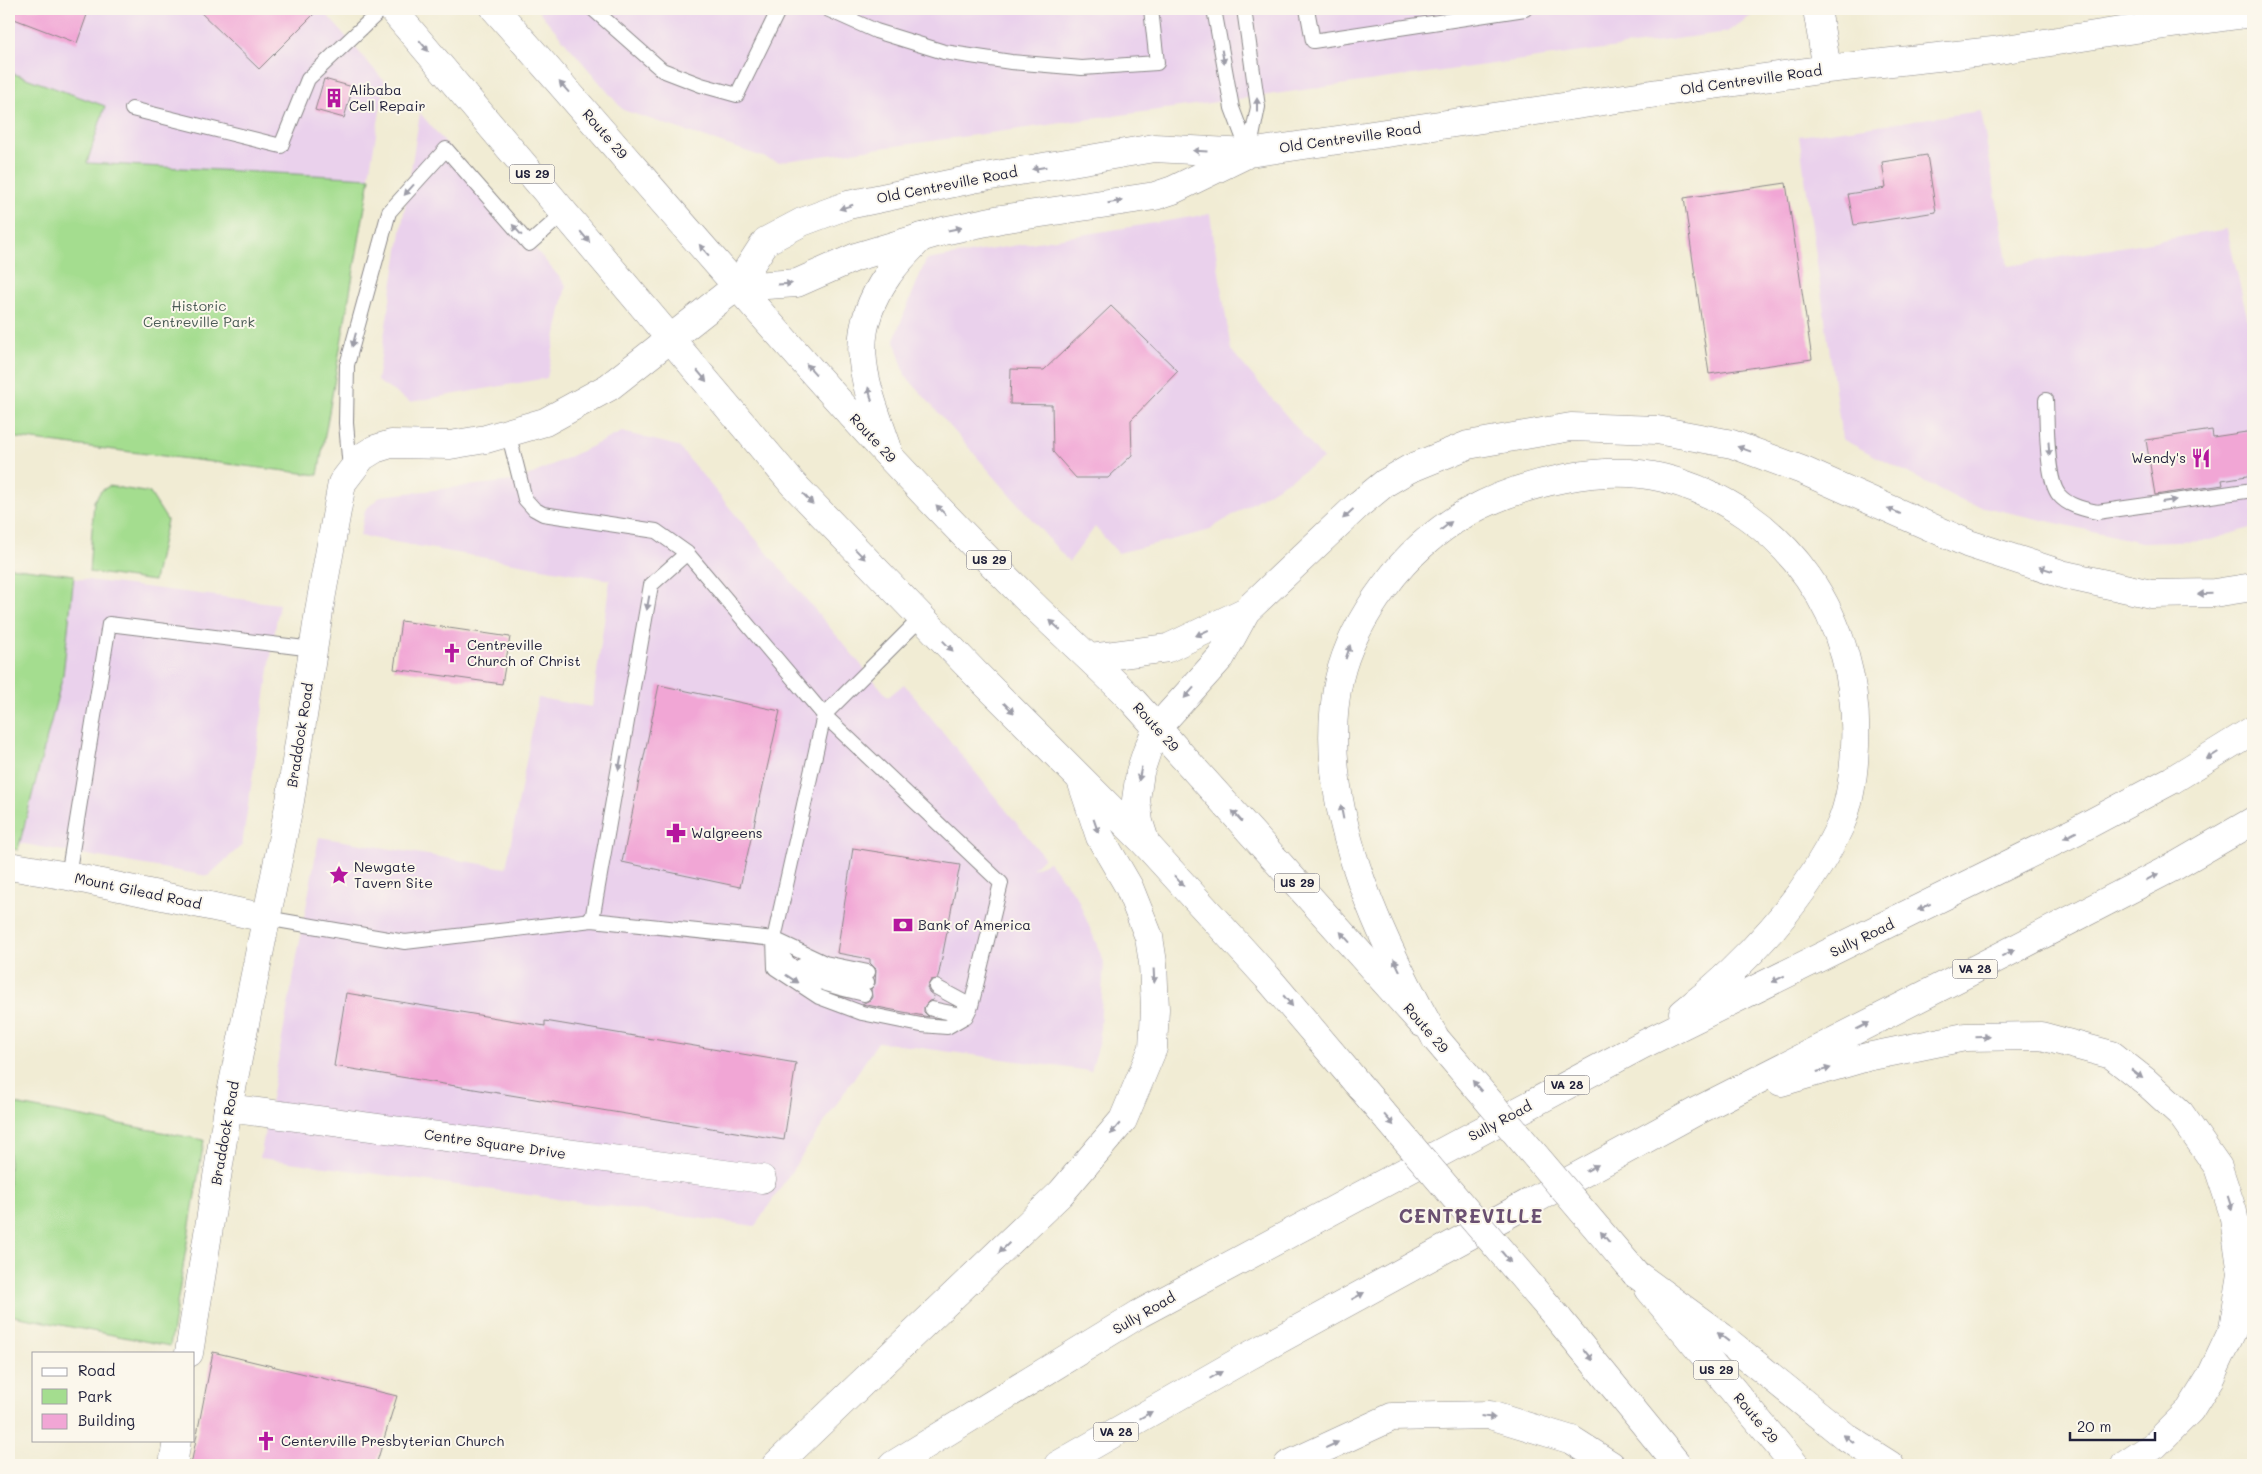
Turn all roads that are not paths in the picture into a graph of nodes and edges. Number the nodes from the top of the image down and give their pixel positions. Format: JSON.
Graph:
{"nodes":[{"id":1,"x":382,"y":9,"type":"edge"},
{"id":2,"x":392,"y":9,"type":"edge"},
{"id":3,"x":494,"y":9,"type":"edge"},
{"id":4,"x":592,"y":9,"type":"edge"},
{"id":5,"x":779,"y":9,"type":"edge"},
{"id":6,"x":827,"y":9,"type":"edge"},
{"id":7,"x":1151,"y":9,"type":"edge"},
{"id":8,"x":1214,"y":9,"type":"edge"},
{"id":9,"x":1244,"y":9,"type":"edge"},
{"id":10,"x":1307,"y":9,"type":"edge"},
{"id":11,"x":1525,"y":9,"type":"edge"},
{"id":12,"x":1816,"y":9,"type":"edge"},
{"id":13,"x":2253,"y":13,"type":"edge"},
{"id":14,"x":1827,"y":69,"type":"junction"},
{"id":15,"x":132,"y":109,"type":"dead end"},
{"id":16,"x":1249,"y":153,"type":"junction"},
{"id":17,"x":564,"y":212,"type":"junction"},
{"id":18,"x":921,"y":237,"type":"junction"},
{"id":19,"x":736,"y":287,"type":"junction"},
{"id":20,"x":670,"y":339,"type":"junction"},
{"id":21,"x":2046,"y":400,"type":"dead end"},
{"id":22,"x":508,"y":432,"type":"junction"},
{"id":23,"x":890,"y":457,"type":"junction"},
{"id":24,"x":350,"y":471,"type":"junction"},
{"id":25,"x":2253,"y":490,"type":"edge"},
{"id":26,"x":687,"y":553,"type":"junction"},
{"id":27,"x":2253,"y":587,"type":"edge"},
{"id":28,"x":1246,"y":611,"type":"junction"},
{"id":29,"x":921,"y":618,"type":"junction"},
{"id":30,"x":313,"y":649,"type":"junction"},
{"id":31,"x":1091,"y":658,"type":"junction"},
{"id":32,"x":824,"y":715,"type":"junction"},
{"id":33,"x":1158,"y":728,"type":"junction"},
{"id":34,"x":2253,"y":730,"type":"edge"},
{"id":35,"x":1081,"y":780,"type":"junction"},
{"id":36,"x":2253,"y":821,"type":"edge"},
{"id":37,"x":1146,"y":844,"type":"junction"},
{"id":38,"x":9,"y":866,"type":"edge"},
{"id":39,"x":68,"y":876,"type":"junction"},
{"id":40,"x":266,"y":918,"type":"junction"},
{"id":41,"x":592,"y":920,"type":"junction"},
{"id":42,"x":774,"y":940,"type":"junction"},
{"id":43,"x":866,"y":983,"type":"dead end"},
{"id":44,"x":934,"y":998,"type":"dead end"},
{"id":45,"x":969,"y":1010,"type":"junction"},
{"id":46,"x":1436,"y":1039,"type":"junction"},
{"id":47,"x":1642,"y":1045,"type":"junction"},
{"id":48,"x":228,"y":1108,"type":"junction"},
{"id":49,"x":1695,"y":1112,"type":"junction"},
{"id":50,"x":762,"y":1179,"type":"dead end"},
{"id":51,"x":1636,"y":1274,"type":"junction"},
{"id":52,"x":189,"y":1352,"type":"edge"},
{"id":53,"x":177,"y":1442,"type":"edge"},
{"id":54,"x":173,"y":1465,"type":"edge"},
{"id":55,"x":776,"y":1465,"type":"edge"},
{"id":56,"x":893,"y":1465,"type":"edge"},
{"id":57,"x":1058,"y":1465,"type":"edge"},
{"id":58,"x":1288,"y":1465,"type":"edge"},
{"id":59,"x":1611,"y":1465,"type":"edge"},
{"id":60,"x":1678,"y":1465,"type":"edge"},
{"id":61,"x":1795,"y":1465,"type":"edge"},
{"id":62,"x":1890,"y":1465,"type":"edge"},
{"id":63,"x":2125,"y":1465,"type":"edge"}],
"edges":[{"from":1,"to":15,"type":"lane"},
{"from":2,"to":17,"type":"main road","number":"US 29","one_way":true},
{"from":19,"to":3,"type":"main road","name":"Route 29","number":"US 29","one_way":true},
{"from":4,"to":5,"type":"lane"},
{"from":6,"to":7,"type":"lane"},
{"from":8,"to":16,"type":"lane","one_way":true},
{"from":16,"to":9,"type":"lane","one_way":true},
{"from":10,"to":11,"type":"lane"},
{"from":12,"to":14,"type":"main road"},
{"from":13,"to":14,"type":"main road","name":"Old Centreville Road"},
{"from":14,"to":16,"type":"main road","name":"Old Centreville Road"},
{"from":18,"to":16,"type":"main road","name":"Old Centreville Road","one_way":true},
{"from":16,"to":19,"type":"main road","name":"Old Centreville Road","one_way":true},
{"from":17,"to":20,"type":"main road","number":"US 29","one_way":true},
{"from":17,"to":24,"type":"lane","one_way":true},
{"from":19,"to":18,"type":"main road","name":"Old Centreville Road","one_way":true},
{"from":23,"to":18,"type":"main road","one_way":true},
{"from":19,"to":20,"type":"main road","name":"Old Centreville Road"},
{"from":23,"to":19,"type":"main road","name":"Route 29","number":"US 29","one_way":true},
{"from":20,"to":22,"type":"main road","name":"Braddock Road"},
{"from":20,"to":29,"type":"main road","number":"US 29","one_way":true},
{"from":21,"to":25,"type":"lane","one_way":true},
{"from":22,"to":24,"type":"main road","name":"Braddock Road"},
{"from":22,"to":26,"type":"lane"},
{"from":31,"to":23,"type":"main road","name":"Route 29","number":"US 29","one_way":true},
{"from":24,"to":30,"type":"main road","name":"Braddock Road"},
{"from":26,"to":32,"type":"lane"},
{"from":26,"to":41,"type":"lane","one_way":true},
{"from":27,"to":28,"type":"main road","one_way":true},
{"from":28,"to":31,"type":"main road","one_way":true},
{"from":28,"to":33,"type":"main road","one_way":true},
{"from":29,"to":32,"type":"lane"},
{"from":29,"to":35,"type":"main road","number":"US 29","one_way":true},
{"from":30,"to":39,"type":"lane"},
{"from":30,"to":40,"type":"main road","name":"Braddock Road"},
{"from":31,"to":33,"type":"main road","name":"Route 29","number":"US 29"},
{"from":32,"to":42,"type":"lane"},
{"from":32,"to":45,"type":"lane"},
{"from":33,"to":37,"type":"main road","one_way":true},
{"from":46,"to":33,"type":"main road","name":"Route 29","number":"US 29","one_way":true},
{"from":34,"to":47,"type":"main road","name":"Sully Road","number":"VA 28","one_way":true},
{"from":35,"to":37,"type":"main road","number":"US 29"},
{"from":35,"to":55,"type":"main road","one_way":true},
{"from":49,"to":36,"type":"main road","number":"VA 28","one_way":true},
{"from":37,"to":60,"type":"main road","number":"US 29","one_way":true,"bridge":true},
{"from":38,"to":39,"type":"main road","name":"Mount Gilead Road"},
{"from":39,"to":40,"type":"main road","name":"Mount Gilead Road"},
{"from":40,"to":41,"type":"lane"},
{"from":40,"to":48,"type":"main road","name":"Braddock Road"},
{"from":41,"to":42,"type":"lane"},
{"from":42,"to":43,"type":"lane"},
{"from":42,"to":45,"type":"lane","one_way":true},
{"from":44,"to":45,"type":"lane"},
{"from":46,"to":47,"type":"main road","one_way":true},
{"from":51,"to":46,"type":"main road","name":"Route 29","number":"US 29","one_way":true,"bridge":true},
{"from":47,"to":56,"type":"main road","name":"Sully Road","number":"VA 28"},
{"from":48,"to":50,"type":"main road","name":"Centre Square Drive"},
{"from":48,"to":52,"type":"main road","name":"Braddock Road"},
{"from":57,"to":49,"type":"main road","number":"VA 28","one_way":true},
{"from":49,"to":63,"type":"main road","one_way":true},
{"from":51,"to":61,"type":"main road","name":"Route 29","number":"US 29"},
{"from":62,"to":51,"type":"main road","one_way":true},
{"from":53,"to":54,"type":"main road"},
{"from":58,"to":59,"type":"main road","one_way":true}]}
